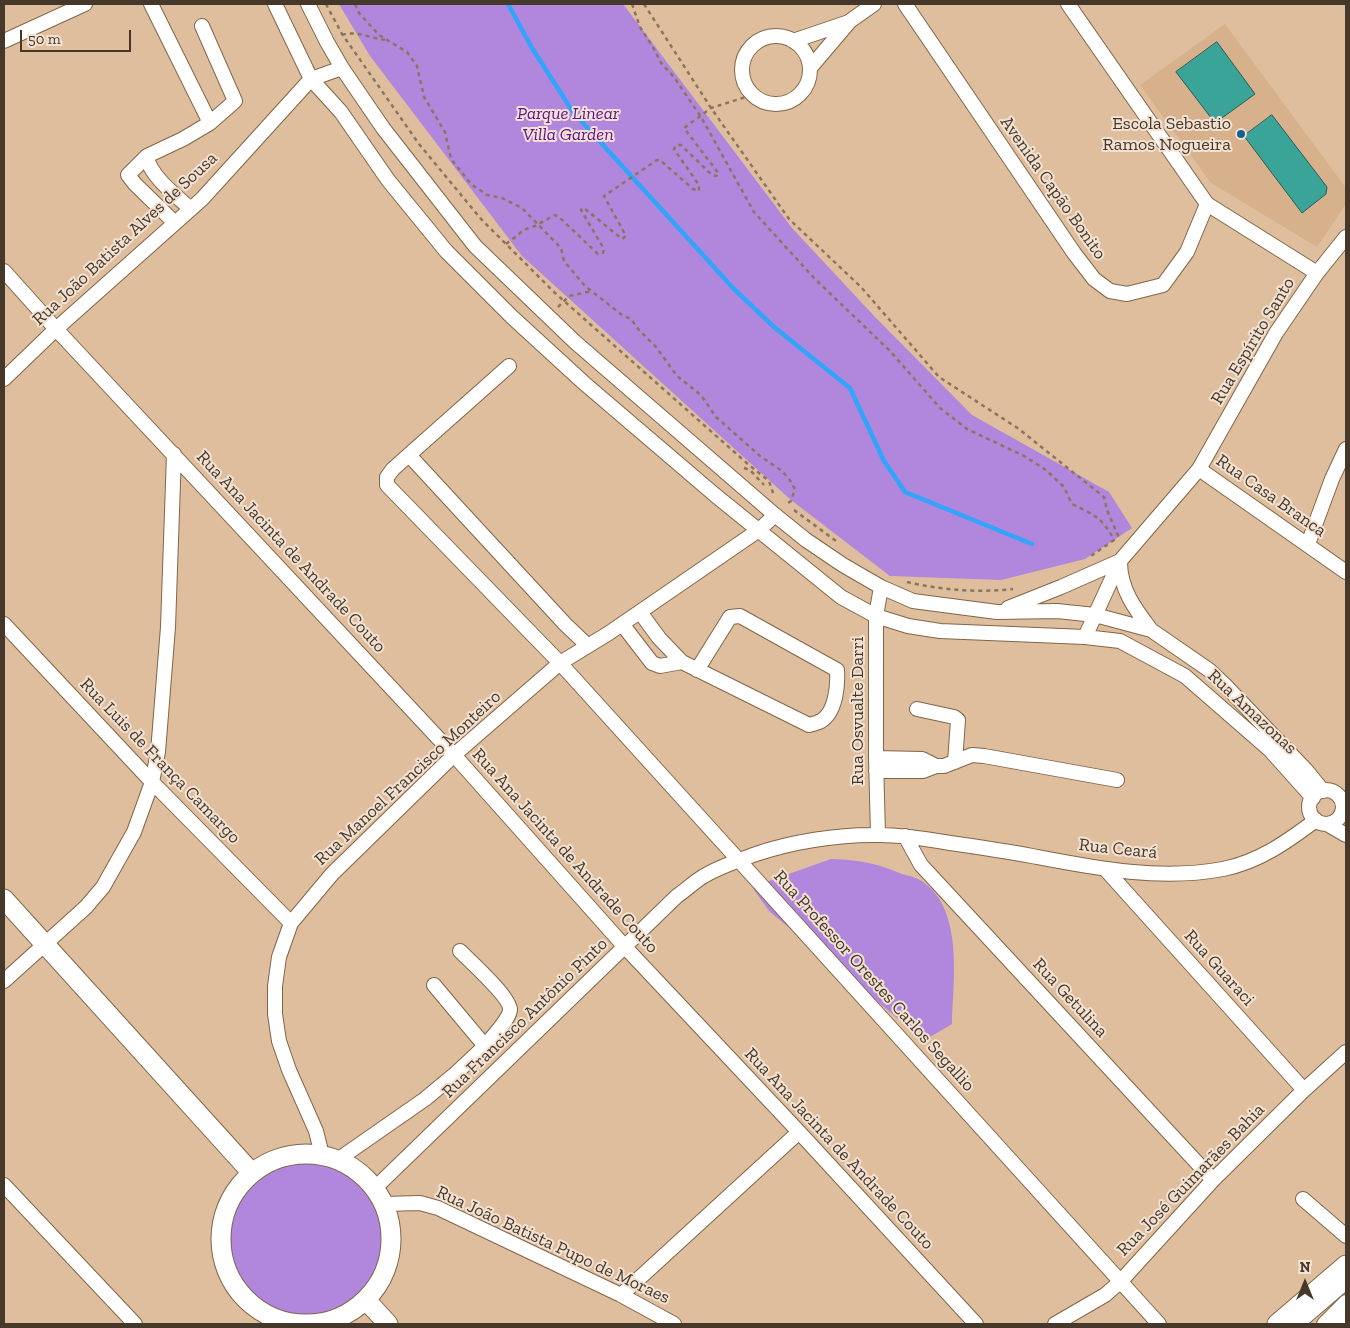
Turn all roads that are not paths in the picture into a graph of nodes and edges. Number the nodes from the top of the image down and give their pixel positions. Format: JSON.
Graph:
{"nodes":[{"id":1,"x":85,"y":4,"type":"edge"},
{"id":2,"x":151,"y":4,"type":"edge"},
{"id":3,"x":275,"y":4,"type":"edge"},
{"id":4,"x":308,"y":4,"type":"edge"},
{"id":5,"x":874,"y":4,"type":"edge"},
{"id":6,"x":905,"y":4,"type":"edge"},
{"id":7,"x":1068,"y":4,"type":"edge"},
{"id":8,"x":850,"y":22,"type":"junction"},
{"id":9,"x":202,"y":26,"type":"dead end"},
{"id":10,"x":4,"y":41,"type":"edge"},
{"id":11,"x":793,"y":41,"type":"junction"},
{"id":12,"x":342,"y":68,"type":"junction"},
{"id":13,"x":810,"y":68,"type":"junction"},
{"id":14,"x":311,"y":79,"type":"junction"},
{"id":15,"x":210,"y":123,"type":"junction"},
{"id":16,"x":147,"y":156,"type":"junction"},
{"id":17,"x":1207,"y":204,"type":"junction"},
{"id":18,"x":190,"y":209,"type":"junction"},
{"id":19,"x":175,"y":223,"type":"junction"},
{"id":20,"x":1346,"y":237,"type":"edge"},
{"id":21,"x":4,"y":271,"type":"edge"},
{"id":22,"x":1317,"y":273,"type":"junction"},
{"id":23,"x":56,"y":329,"type":"junction"},
{"id":24,"x":509,"y":366,"type":"dead end"},
{"id":25,"x":4,"y":379,"type":"edge"},
{"id":26,"x":1346,"y":449,"type":"edge"},
{"id":27,"x":174,"y":454,"type":"junction"},
{"id":28,"x":409,"y":455,"type":"junction"},
{"id":29,"x":1200,"y":469,"type":"junction"},
{"id":30,"x":778,"y":510,"type":"junction"},
{"id":31,"x":759,"y":530,"type":"junction"},
{"id":32,"x":1308,"y":544,"type":"junction"},
{"id":33,"x":1120,"y":561,"type":"junction"},
{"id":34,"x":1346,"y":572,"type":"edge"},
{"id":35,"x":881,"y":587,"type":"junction"},
{"id":36,"x":640,"y":612,"type":"junction"},
{"id":37,"x":997,"y":612,"type":"junction"},
{"id":38,"x":876,"y":616,"type":"junction"},
{"id":39,"x":1095,"y":616,"type":"junction"},
{"id":40,"x":4,"y":624,"type":"edge"},
{"id":41,"x":622,"y":624,"type":"junction"},
{"id":42,"x":1151,"y":630,"type":"junction"},
{"id":43,"x":1086,"y":637,"type":"junction"},
{"id":44,"x":588,"y":646,"type":"junction"},
{"id":45,"x":682,"y":662,"type":"junction"},
{"id":46,"x":560,"y":663,"type":"junction"},
{"id":47,"x":697,"y":670,"type":"junction"},
{"id":48,"x":917,"y":709,"type":"dead end"},
{"id":49,"x":454,"y":756,"type":"junction"},
{"id":50,"x":955,"y":762,"type":"junction"},
{"id":51,"x":876,"y":765,"type":"junction"},
{"id":52,"x":1117,"y":780,"type":"dead end"},
{"id":53,"x":152,"y":782,"type":"junction"},
{"id":54,"x":1318,"y":795,"type":"junction"},
{"id":55,"x":1344,"y":803,"type":"edge"},
{"id":56,"x":1321,"y":822,"type":"junction"},
{"id":57,"x":878,"y":835,"type":"junction"},
{"id":58,"x":1346,"y":835,"type":"edge"},
{"id":59,"x":906,"y":836,"type":"junction"},
{"id":60,"x":739,"y":860,"type":"junction"},
{"id":61,"x":1106,"y":870,"type":"junction"},
{"id":62,"x":4,"y":900,"type":"edge"},
{"id":63,"x":291,"y":923,"type":"junction"},
{"id":64,"x":45,"y":944,"type":"junction"},
{"id":65,"x":625,"y":947,"type":"junction"},
{"id":66,"x":460,"y":951,"type":"dead end"},
{"id":67,"x":4,"y":981,"type":"edge"},
{"id":68,"x":434,"y":985,"type":"dead end"},
{"id":69,"x":485,"y":1046,"type":"junction"},
{"id":70,"x":1346,"y":1052,"type":"edge"},
{"id":71,"x":1304,"y":1090,"type":"junction"},
{"id":72,"x":799,"y":1132,"type":"junction"},
{"id":73,"x":329,"y":1158,"type":"junction"},
{"id":74,"x":252,"y":1173,"type":"junction"},
{"id":75,"x":1213,"y":1180,"type":"junction"},
{"id":76,"x":4,"y":1184,"type":"edge"},
{"id":77,"x":380,"y":1196,"type":"junction"},
{"id":78,"x":1303,"y":1199,"type":"dead end"},
{"id":79,"x":1346,"y":1236,"type":"edge"},
{"id":80,"x":1346,"y":1265,"type":"edge"},
{"id":81,"x":1120,"y":1282,"type":"junction"},
{"id":82,"x":1346,"y":1282,"type":"edge"},
{"id":83,"x":621,"y":1295,"type":"junction"},
{"id":84,"x":366,"y":1300,"type":"junction"},
{"id":85,"x":1346,"y":1302,"type":"edge"},
{"id":86,"x":1346,"y":1315,"type":"edge"},
{"id":87,"x":275,"y":1322,"type":"edge"},
{"id":88,"x":134,"y":1324,"type":"edge"},
{"id":89,"x":316,"y":1324,"type":"edge"},
{"id":90,"x":388,"y":1324,"type":"edge"},
{"id":91,"x":674,"y":1324,"type":"edge"},
{"id":92,"x":976,"y":1324,"type":"edge"},
{"id":93,"x":1055,"y":1324,"type":"edge"},
{"id":94,"x":1158,"y":1324,"type":"edge"},
{"id":95,"x":1277,"y":1324,"type":"edge"},
{"id":96,"x":1297,"y":1324,"type":"edge"},
{"id":97,"x":1324,"y":1324,"type":"edge"},
{"id":98,"x":1337,"y":1324,"type":"edge"}],
"edges":[{"from":1,"to":10,"type":"street"},
{"from":2,"to":15,"type":"street"},
{"from":3,"to":14,"type":"street","name":"Rua Amazonas"},
{"from":4,"to":12,"type":"street"},
{"from":5,"to":8,"type":"street"},
{"from":6,"to":17,"type":"street","name":"Avenida Capão Bonito"},
{"from":7,"to":17,"type":"street"},
{"from":8,"to":11,"type":"street"},
{"from":8,"to":13,"type":"street"},
{"from":9,"to":15,"type":"street"},
{"from":11,"to":13,"type":"street"},
{"from":11,"to":13,"type":"street"},
{"from":12,"to":14,"type":"street"},
{"from":12,"to":30,"type":"street"},
{"from":14,"to":18,"type":"street","name":"Rua João Batista Alves de Sousa"},
{"from":14,"to":31,"type":"street","name":"Rua Amazonas"},
{"from":15,"to":16,"type":"street"},
{"from":16,"to":18,"type":"street"},
{"from":16,"to":19,"type":"street"},
{"from":17,"to":22,"type":"street"},
{"from":18,"to":19,"type":"street","name":"Rua João Batista Alves de Sousa"},
{"from":19,"to":23,"type":"street","name":"Rua João Batista Alves de Sousa"},
{"from":20,"to":22,"type":"street","name":"Rua Espírito Santo"},
{"from":21,"to":23,"type":"street","name":"Rua Ana Jacinta de Andrade Couto"},
{"from":22,"to":29,"type":"street","name":"Rua Espírito Santo"},
{"from":23,"to":25,"type":"street","name":"Rua João Batista Alves de Sousa"},
{"from":23,"to":27,"type":"street","name":"Rua Ana Jacinta de Andrade Couto"},
{"from":24,"to":28,"type":"street","name":"Rua Professor Orestes Carlos Segallio"},
{"from":26,"to":32,"type":"street"},
{"from":27,"to":49,"type":"street","name":"Rua Ana Jacinta de Andrade Couto"},
{"from":27,"to":53,"type":"street"},
{"from":28,"to":44,"type":"street"},
{"from":28,"to":46,"type":"street","name":"Rua Professor Orestes Carlos Segallio"},
{"from":29,"to":32,"type":"street","name":"Rua Casa Branca"},
{"from":29,"to":33,"type":"street","name":"Rua Espírito Santo"},
{"from":30,"to":31,"type":"street","name":"Rua Manoel Francisco Monteiro"},
{"from":30,"to":35,"type":"street"},
{"from":31,"to":36,"type":"street","name":"Rua Manoel Francisco Monteiro"},
{"from":31,"to":38,"type":"street","name":"Rua Amazonas"},
{"from":32,"to":34,"type":"street","name":"Rua Casa Branca"},
{"from":33,"to":37,"type":"street"},
{"from":33,"to":39,"type":"street"},
{"from":33,"to":42,"type":"street"},
{"from":35,"to":37,"type":"street"},
{"from":35,"to":38,"type":"street","name":"Rua Osvualte Darri"},
{"from":36,"to":41,"type":"street","name":"Rua Manoel Francisco Monteiro"},
{"from":36,"to":45,"type":"street"},
{"from":37,"to":39,"type":"street"},
{"from":38,"to":43,"type":"street","name":"Rua Amazonas"},
{"from":38,"to":51,"type":"street","name":"Rua Osvualte Darri"},
{"from":39,"to":42,"type":"street"},
{"from":39,"to":43,"type":"street"},
{"from":40,"to":53,"type":"street","name":"Rua Luis de França Camargo"},
{"from":41,"to":44,"type":"street","name":"Rua Manoel Francisco Monteiro"},
{"from":41,"to":45,"type":"street"},
{"from":42,"to":54,"type":"street","name":"Rua Amazonas"},
{"from":43,"to":54,"type":"street","name":"Rua Amazonas"},
{"from":44,"to":46,"type":"street","name":"Rua Manoel Francisco Monteiro"},
{"from":45,"to":47,"type":"street"},
{"from":46,"to":49,"type":"street","name":"Rua Manoel Francisco Monteiro"},
{"from":46,"to":60,"type":"street","name":"Rua Professor Orestes Carlos Segallio"},
{"from":47,"to":47,"type":"street"},
{"from":48,"to":50,"type":"street"},
{"from":49,"to":63,"type":"street","name":"Rua Manoel Francisco Monteiro"},
{"from":49,"to":65,"type":"street","name":"Rua Ana Jacinta de Andrade Couto"},
{"from":50,"to":51,"type":"street"},
{"from":50,"to":52,"type":"street"},
{"from":51,"to":57,"type":"street","name":"Rua Osvualte Darri"},
{"from":53,"to":63,"type":"street","name":"Rua Luis de França Camargo"},
{"from":53,"to":64,"type":"street"},
{"from":54,"to":55,"type":"street"},
{"from":54,"to":56,"type":"street"},
{"from":55,"to":56,"type":"street"},
{"from":56,"to":58,"type":"street"},
{"from":56,"to":61,"type":"street","name":"Rua Ceará"},
{"from":57,"to":59,"type":"street","name":"Rua Francisco Antônio Pinto"},
{"from":57,"to":60,"type":"street","name":"Rua Francisco Antônio Pinto"},
{"from":59,"to":61,"type":"street","name":"Rua Ceará"},
{"from":59,"to":75,"type":"street","name":"Rua Getulina"},
{"from":60,"to":65,"type":"street","name":"Rua Francisco Antônio Pinto"},
{"from":60,"to":81,"type":"street","name":"Rua Professor Orestes Carlos Segallio"},
{"from":61,"to":71,"type":"street","name":"Rua Guaraci"},
{"from":62,"to":64,"type":"main road"},
{"from":63,"to":73,"type":"street","name":"Rua Manoel Francisco Monteiro"},
{"from":64,"to":67,"type":"street"},
{"from":64,"to":74,"type":"main road"},
{"from":65,"to":72,"type":"street","name":"Rua Ana Jacinta de Andrade Couto"},
{"from":65,"to":77,"type":"street","name":"Rua Francisco Antônio Pinto"},
{"from":66,"to":69,"type":"street"},
{"from":68,"to":69,"type":"street"},
{"from":69,"to":73,"type":"street"},
{"from":70,"to":71,"type":"street","name":"Rua José Guimarães Bahia"},
{"from":71,"to":75,"type":"street","name":"Rua José Guimarães Bahia"},
{"from":72,"to":83,"type":"street"},
{"from":72,"to":92,"type":"street","name":"Rua Ana Jacinta de Andrade Couto"},
{"from":73,"to":74,"type":"main road"},
{"from":73,"to":77,"type":"main road"},
{"from":74,"to":87,"type":"main road"},
{"from":75,"to":81,"type":"street","name":"Rua José Guimarães Bahia"},
{"from":76,"to":88,"type":"street"},
{"from":77,"to":83,"type":"street","name":"Rua João Batista Pupo de Moraes"},
{"from":77,"to":84,"type":"main road"},
{"from":78,"to":79,"type":"street"},
{"from":80,"to":95,"type":"main road"},
{"from":81,"to":93,"type":"street","name":"Rua José Guimarães Bahia"},
{"from":81,"to":94,"type":"street","name":"Rua Professor Orestes Carlos Segallio"},
{"from":82,"to":96,"type":"street"},
{"from":83,"to":91,"type":"street","name":"Rua João Batista Pupo de Moraes"},
{"from":84,"to":89,"type":"main road"},
{"from":84,"to":90,"type":"main road"},
{"from":85,"to":97,"type":"street"},
{"from":86,"to":98,"type":"main road"},
{"from":87,"to":89,"type":"main road"}]}
